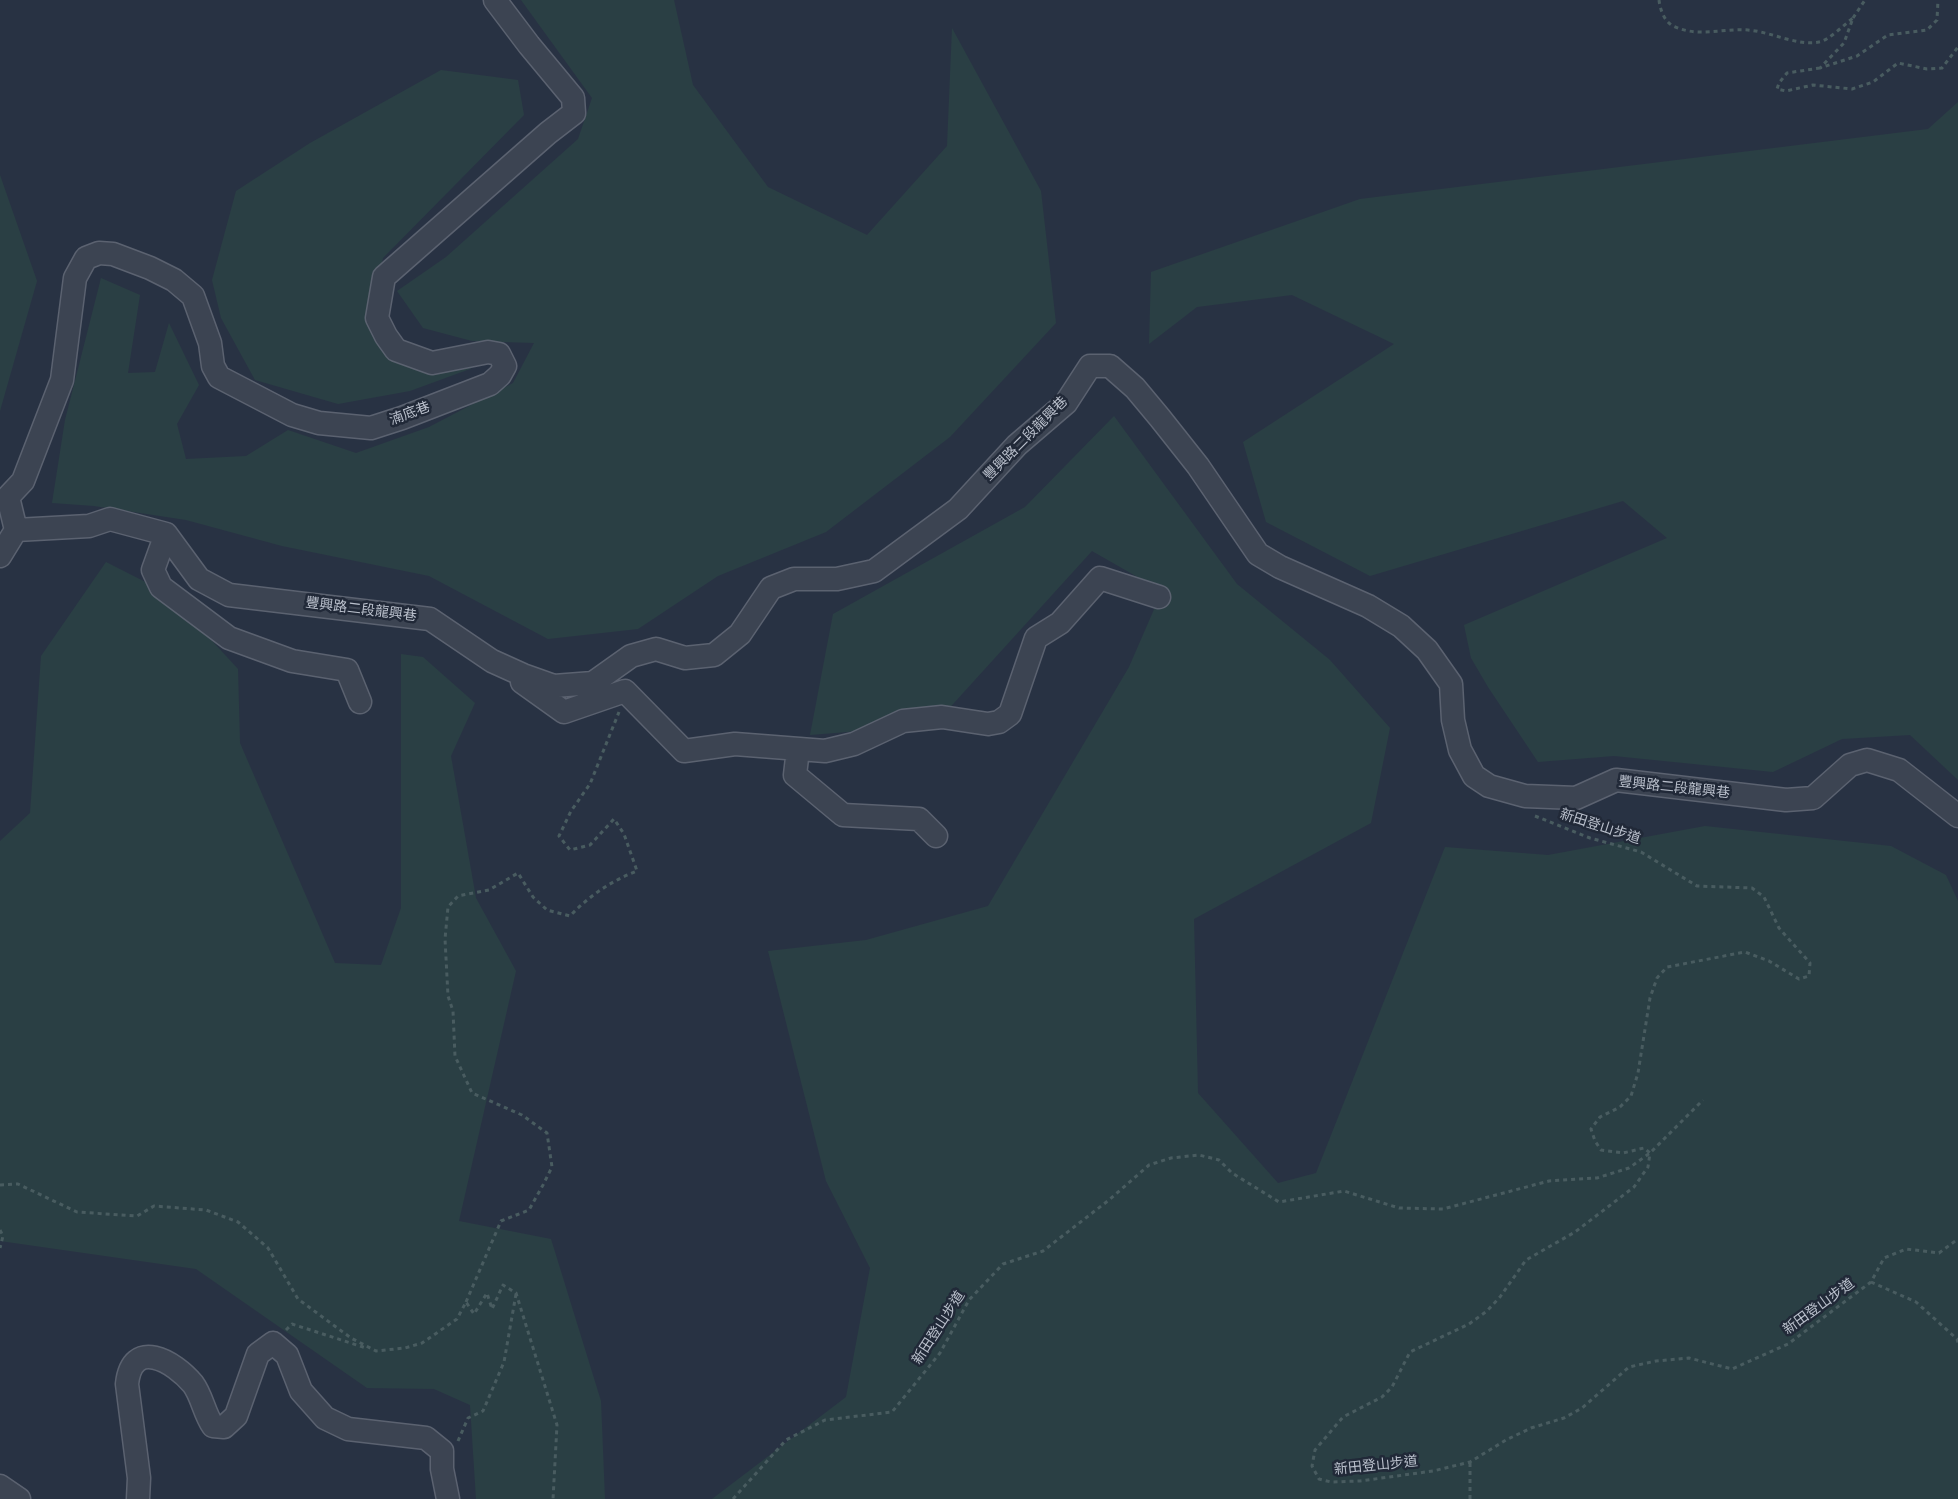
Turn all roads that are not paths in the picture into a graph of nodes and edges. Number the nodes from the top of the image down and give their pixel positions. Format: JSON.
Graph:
{"nodes":[{"id":1,"x":495,"y":0,"type":"edge"},
{"id":2,"x":16,"y":530,"type":"junction"},
{"id":3,"x":166,"y":534,"type":"junction"},
{"id":4,"x":0,"y":556,"type":"edge"},
{"id":5,"x":1159,"y":597,"type":"dead end"},
{"id":6,"x":492,"y":661,"type":"junction"},
{"id":7,"x":360,"y":702,"type":"dead end"},
{"id":8,"x":798,"y":749,"type":"junction"},
{"id":9,"x":1958,"y":816,"type":"edge"},
{"id":10,"x":936,"y":836,"type":"dead end"},
{"id":11,"x":0,"y":1486,"type":"edge"},
{"id":12,"x":19,"y":1499,"type":"edge"},
{"id":13,"x":138,"y":1499,"type":"edge"},
{"id":14,"x":448,"y":1499,"type":"edge"}],
"edges":[{"from":1,"to":2,"type":"street","name":"湳底巷"},
{"from":2,"to":3,"type":"street"},
{"from":2,"to":4,"type":"street"},
{"from":3,"to":6,"type":"street","name":"豐興路二段龍興巷"},
{"from":3,"to":7,"type":"street"},
{"from":5,"to":8,"type":"street"},
{"from":6,"to":8,"type":"street"},
{"from":6,"to":9,"type":"street","name":"豐興路二段龍興巷"},
{"from":8,"to":10,"type":"street"},
{"from":11,"to":12,"type":"street"},
{"from":13,"to":14,"type":"street"}]}
